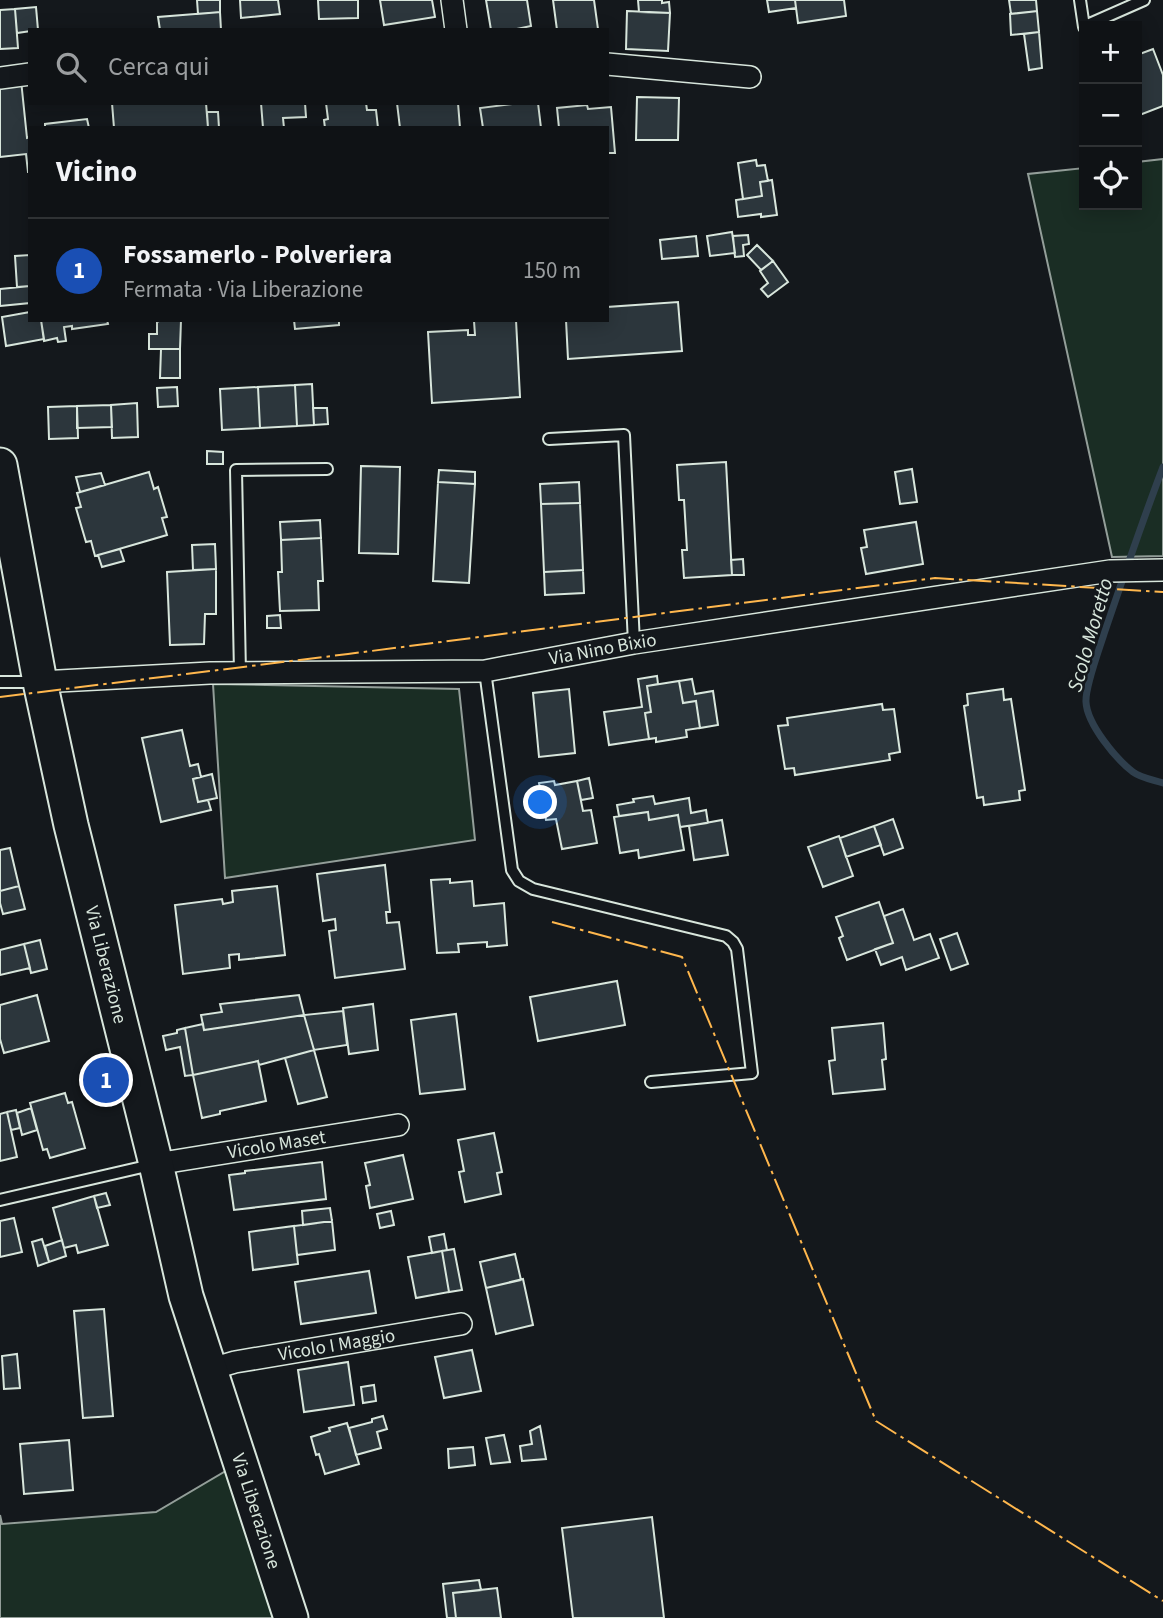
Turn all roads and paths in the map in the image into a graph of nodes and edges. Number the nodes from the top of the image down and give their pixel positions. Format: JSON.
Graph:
{"nodes":[{"id":1,"x":452,"y":0,"type":"edge"},
{"id":2,"x":1080,"y":0,"type":"edge"},
{"id":3,"x":1144,"y":0,"type":"edge"},
{"id":4,"x":1084,"y":21,"type":"edge"},
{"id":5,"x":1096,"y":21,"type":"edge"},
{"id":6,"x":456,"y":28,"type":"edge"},
{"id":7,"x":609,"y":64,"type":"edge"},
{"id":8,"x":28,"y":74,"type":"edge"},
{"id":9,"x":750,"y":77,"type":"dead end"},
{"id":10,"x":0,"y":78,"type":"edge"},
{"id":11,"x":549,"y":439,"type":"dead end"},
{"id":12,"x":0,"y":465,"type":"edge"},
{"id":13,"x":327,"y":470,"type":"dead end"},
{"id":14,"x":1161,"y":569,"type":"edge"},
{"id":15,"x":634,"y":643,"type":"junction"},
{"id":16,"x":485,"y":671,"type":"junction"},
{"id":17,"x":240,"y":673,"type":"junction"},
{"id":18,"x":40,"y":681,"type":"junction"},
{"id":19,"x":0,"y":682,"type":"edge"},
{"id":20,"x":651,"y":1083,"type":"dead end"},
{"id":21,"x":398,"y":1125,"type":"dead end"},
{"id":22,"x":156,"y":1164,"type":"junction"},
{"id":23,"x":0,"y":1200,"type":"edge"},
{"id":24,"x":461,"y":1324,"type":"dead end"},
{"id":25,"x":211,"y":1369,"type":"junction"},
{"id":26,"x":291,"y":1618,"type":"edge"}],
"edges":[{"from":1,"to":6,"type":"street"},
{"from":2,"to":4,"type":"lane"},
{"from":3,"to":5,"type":"lane"},
{"from":7,"to":9,"type":"street"},
{"from":8,"to":10,"type":"street"},
{"from":11,"to":15,"type":"lane"},
{"from":12,"to":18,"type":"main road","name":"Via Liberazione"},
{"from":13,"to":17,"type":"lane"},
{"from":14,"to":15,"type":"street","name":"Via Nino Bixio"},
{"from":15,"to":16,"type":"street","name":"Via Nino Bixio"},
{"from":16,"to":17,"type":"street","name":"Via Nino Bixio"},
{"from":16,"to":20,"type":"lane"},
{"from":17,"to":18,"type":"street","name":"Via Nino Bixio"},
{"from":18,"to":19,"type":"lane"},
{"from":18,"to":22,"type":"main road","name":"Via Liberazione"},
{"from":21,"to":22,"type":"street","name":"Vicolo Maset"},
{"from":22,"to":23,"type":"lane"},
{"from":22,"to":25,"type":"main road","name":"Via Liberazione"},
{"from":24,"to":25,"type":"street","name":"Vicolo I Maggio"},
{"from":25,"to":26,"type":"main road","name":"Via Liberazione"}]}
